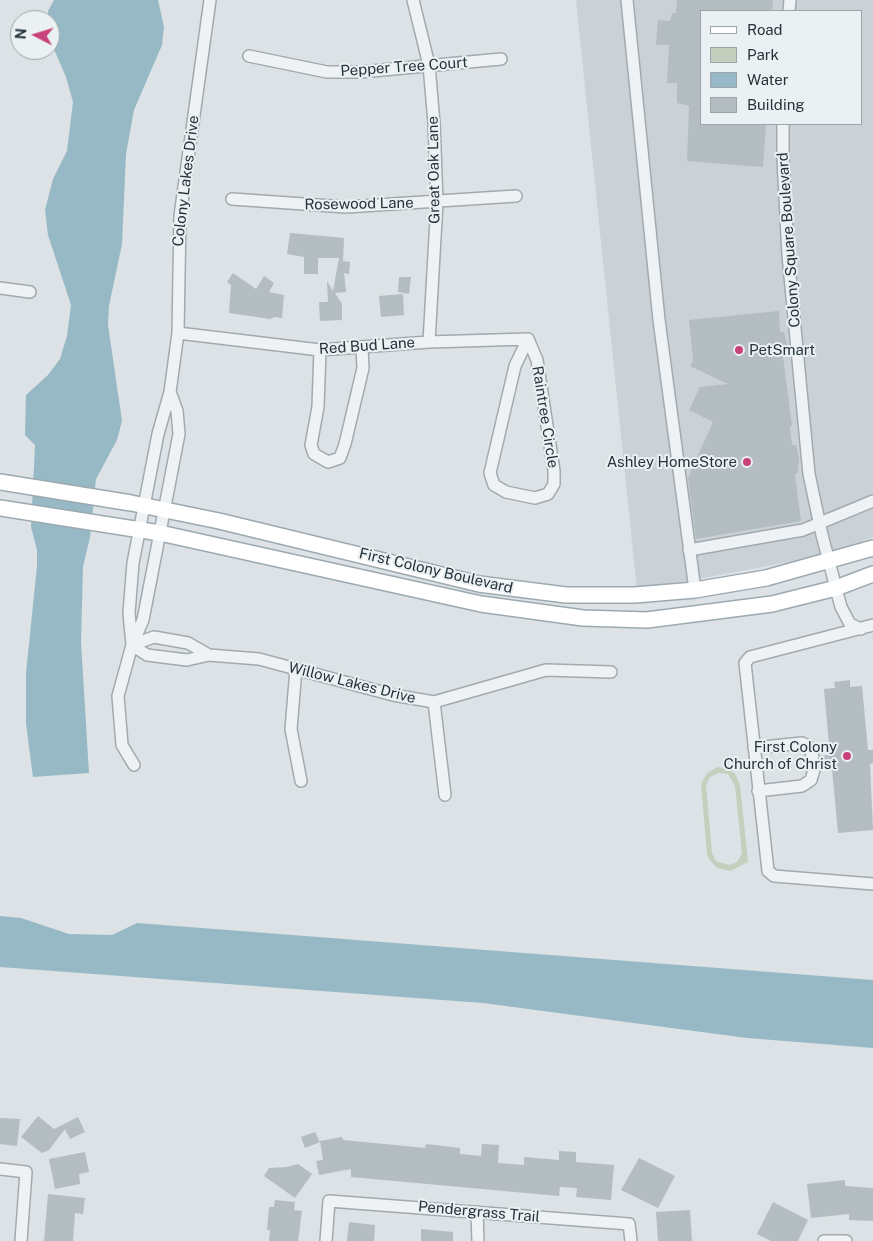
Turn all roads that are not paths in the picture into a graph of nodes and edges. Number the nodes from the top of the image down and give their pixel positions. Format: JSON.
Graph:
{"nodes":[{"id":1,"x":210,"y":0,"type":"edge"},
{"id":2,"x":413,"y":0,"type":"edge"},
{"id":3,"x":627,"y":0,"type":"edge"},
{"id":4,"x":249,"y":56,"type":"dead end"},
{"id":5,"x":501,"y":59,"type":"dead end"},
{"id":6,"x":429,"y":65,"type":"junction"},
{"id":7,"x":783,"y":125,"type":"edge"},
{"id":8,"x":516,"y":196,"type":"dead end"},
{"id":9,"x":232,"y":199,"type":"dead end"},
{"id":10,"x":437,"y":202,"type":"junction"},
{"id":11,"x":0,"y":288,"type":"edge"},
{"id":12,"x":30,"y":292,"type":"dead end"},
{"id":13,"x":178,"y":333,"type":"junction"},
{"id":14,"x":528,"y":339,"type":"junction"},
{"id":15,"x":429,"y":342,"type":"junction"},
{"id":16,"x":362,"y":348,"type":"junction"},
{"id":17,"x":320,"y":350,"type":"junction"},
{"id":18,"x":170,"y":392,"type":"junction"},
{"id":19,"x":0,"y":482,"type":"edge"},
{"id":20,"x":873,"y":501,"type":"edge"},
{"id":21,"x":143,"y":505,"type":"junction"},
{"id":22,"x":0,"y":508,"type":"edge"},
{"id":23,"x":165,"y":510,"type":"junction"},
{"id":24,"x":819,"y":523,"type":"junction"},
{"id":25,"x":139,"y":529,"type":"junction"},
{"id":26,"x":160,"y":533,"type":"junction"},
{"id":27,"x":873,"y":548,"type":"edge"},
{"id":28,"x":689,"y":550,"type":"junction"},
{"id":29,"x":366,"y":556,"type":"junction"},
{"id":30,"x":829,"y":562,"type":"junction"},
{"id":31,"x":873,"y":574,"type":"edge"},
{"id":32,"x":361,"y":579,"type":"junction"},
{"id":33,"x":836,"y":588,"type":"junction"},
{"id":34,"x":695,"y":590,"type":"junction"},
{"id":35,"x":701,"y":614,"type":"junction"},
{"id":36,"x":873,"y":625,"type":"edge"},
{"id":37,"x":860,"y":629,"type":"junction"},
{"id":38,"x":132,"y":645,"type":"junction"},
{"id":39,"x":209,"y":655,"type":"junction"},
{"id":40,"x":296,"y":669,"type":"junction"},
{"id":41,"x":611,"y":672,"type":"dead end"},
{"id":42,"x":434,"y":702,"type":"junction"},
{"id":43,"x":754,"y":748,"type":"junction"},
{"id":44,"x":813,"y":757,"type":"dead end"},
{"id":45,"x":134,"y":765,"type":"dead end"},
{"id":46,"x":814,"y":770,"type":"dead end"},
{"id":47,"x":301,"y":781,"type":"dead end"},
{"id":48,"x":758,"y":791,"type":"junction"},
{"id":49,"x":445,"y":795,"type":"dead end"},
{"id":50,"x":873,"y":884,"type":"edge"},
{"id":51,"x":0,"y":1169,"type":"edge"},
{"id":52,"x":477,"y":1212,"type":"junction"},
{"id":53,"x":21,"y":1241,"type":"edge"},
{"id":54,"x":326,"y":1241,"type":"edge"},
{"id":55,"x":478,"y":1241,"type":"edge"},
{"id":56,"x":631,"y":1241,"type":"edge"},
{"id":57,"x":824,"y":1241,"type":"edge"},
{"id":58,"x":846,"y":1241,"type":"edge"}],
"edges":[{"from":1,"to":13,"type":"street","name":"Colony Lakes Drive"},
{"from":2,"to":6,"type":"street","name":"Great Oak Lane"},
{"from":3,"to":28,"type":"street"},
{"from":4,"to":6,"type":"street","name":"Pepper Tree Court"},
{"from":5,"to":6,"type":"street","name":"Pepper Tree Court"},
{"from":6,"to":10,"type":"street","name":"Great Oak Lane"},
{"from":7,"to":24,"type":"street","name":"Colony Square Boulevard"},
{"from":8,"to":10,"type":"street","name":"Rosewood Lane"},
{"from":9,"to":10,"type":"street","name":"Rosewood Lane"},
{"from":10,"to":15,"type":"street","name":"Great Oak Lane"},
{"from":11,"to":12,"type":"street"},
{"from":13,"to":17,"type":"street","name":"Red Bud Lane"},
{"from":13,"to":18,"type":"street","name":"Colony Lakes Drive"},
{"from":14,"to":14,"type":"street","name":"Raintree Circle"},
{"from":14,"to":15,"type":"street","name":"Red Bud Lane"},
{"from":15,"to":16,"type":"street","name":"Red Bud Lane"},
{"from":16,"to":17,"type":"street","name":"Red Bud Lane"},
{"from":16,"to":17,"type":"street"},
{"from":18,"to":21,"type":"street","name":"Colony Lakes Drive"},
{"from":18,"to":23,"type":"street","name":"Colony Lakes Drive"},
{"from":19,"to":21,"type":"main road","name":"First Colony Boulevard"},
{"from":20,"to":24,"type":"street"},
{"from":21,"to":23,"type":"main road","name":"First Colony Boulevard"},
{"from":21,"to":25,"type":"street","name":"Colony Lakes Drive"},
{"from":22,"to":25,"type":"main road","name":"First Colony Boulevard"},
{"from":23,"to":26,"type":"street","name":"Colony Lakes Drive"},
{"from":23,"to":29,"type":"main road","name":"First Colony Boulevard"},
{"from":24,"to":28,"type":"street"},
{"from":24,"to":30,"type":"street","name":"Colony Square Boulevard"},
{"from":25,"to":26,"type":"main road","name":"First Colony Boulevard"},
{"from":25,"to":38,"type":"street","name":"Colony Lakes Drive"},
{"from":26,"to":32,"type":"main road","name":"First Colony Boulevard"},
{"from":26,"to":38,"type":"street","name":"Colony Lakes Drive"},
{"from":27,"to":30,"type":"main road","name":"First Colony Boulevard"},
{"from":28,"to":34,"type":"street"},
{"from":29,"to":32,"type":"main road"},
{"from":29,"to":34,"type":"main road","name":"First Colony Boulevard"},
{"from":30,"to":33,"type":"street","name":"Colony Square Boulevard"},
{"from":30,"to":34,"type":"main road","name":"First Colony Boulevard"},
{"from":31,"to":33,"type":"main road","name":"First Colony Boulevard"},
{"from":32,"to":35,"type":"main road","name":"First Colony Boulevard"},
{"from":33,"to":35,"type":"main road","name":"First Colony Boulevard"},
{"from":33,"to":37,"type":"street","name":"Colony Square Boulevard"},
{"from":34,"to":35,"type":"main road"},
{"from":36,"to":37,"type":"street"},
{"from":37,"to":43,"type":"street"},
{"from":38,"to":39,"type":"street","name":"Willow Lakes Drive"},
{"from":38,"to":39,"type":"street","name":"Willow Lakes Drive"},
{"from":38,"to":45,"type":"street","name":"Colony Lakes Drive"},
{"from":39,"to":40,"type":"street","name":"Willow Lakes Drive"},
{"from":40,"to":42,"type":"street","name":"Willow Lakes Drive"},
{"from":40,"to":47,"type":"street"},
{"from":41,"to":42,"type":"street","name":"Willow Lakes Drive"},
{"from":42,"to":49,"type":"street"},
{"from":43,"to":44,"type":"street"},
{"from":43,"to":48,"type":"street"},
{"from":46,"to":48,"type":"street"},
{"from":48,"to":50,"type":"street"},
{"from":51,"to":53,"type":"street"},
{"from":52,"to":54,"type":"street","name":"Pendergrass Trail"},
{"from":52,"to":55,"type":"street"},
{"from":52,"to":56,"type":"street","name":"Pendergrass Trail"},
{"from":57,"to":58,"type":"street"}]}
